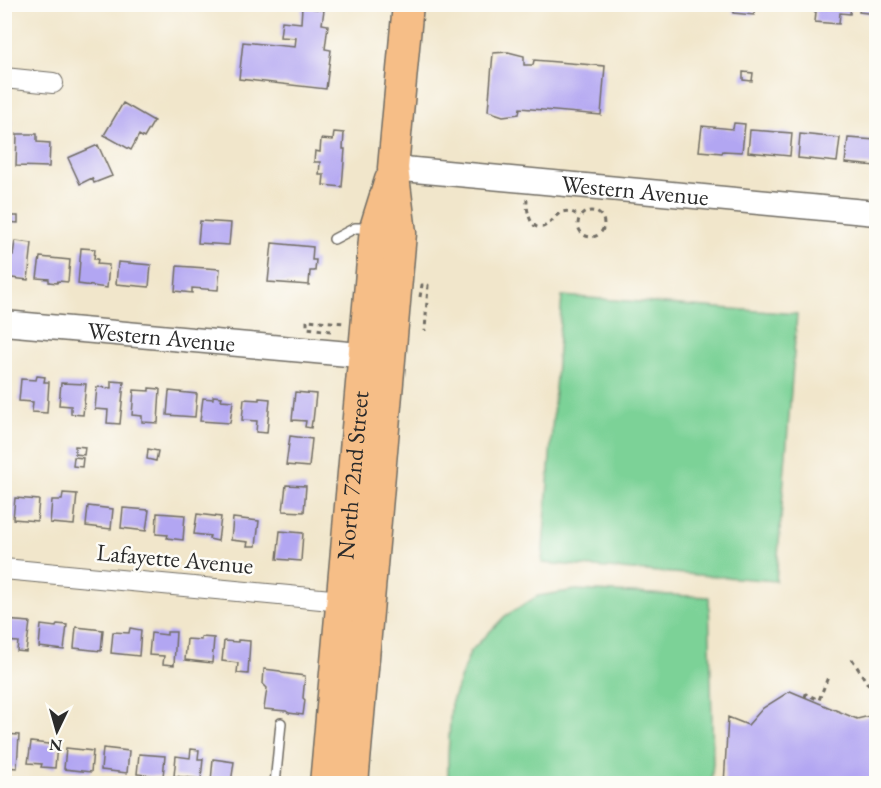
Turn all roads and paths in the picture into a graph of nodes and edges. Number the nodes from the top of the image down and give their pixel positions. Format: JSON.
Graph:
{"nodes":[{"id":1,"x":408,"y":4,"type":"edge"},
{"id":2,"x":4,"y":78,"type":"edge"},
{"id":3,"x":52,"y":83,"type":"dead end"},
{"id":4,"x":393,"y":168,"type":"junction"},
{"id":5,"x":527,"y":197,"type":"dead end"},
{"id":6,"x":876,"y":213,"type":"edge"},
{"id":7,"x":580,"y":217,"type":"junction"},
{"id":8,"x":388,"y":230,"type":"junction"},
{"id":9,"x":334,"y":239,"type":"dead end"},
{"id":10,"x":419,"y":304,"type":"dead end"},
{"id":11,"x":4,"y":323,"type":"edge"},
{"id":12,"x":352,"y":324,"type":"dead end"},
{"id":13,"x":334,"y":331,"type":"dead end"},
{"id":14,"x":425,"y":331,"type":"dead end"},
{"id":15,"x":377,"y":357,"type":"junction"},
{"id":16,"x":4,"y":569,"type":"edge"},
{"id":17,"x":342,"y":601,"type":"junction"},
{"id":18,"x":852,"y":659,"type":"dead end"},
{"id":19,"x":828,"y":677,"type":"dead end"},
{"id":20,"x":805,"y":697,"type":"dead end"},
{"id":21,"x":876,"y":698,"type":"edge"},
{"id":22,"x":281,"y":723,"type":"dead end"},
{"id":23,"x":275,"y":783,"type":"edge"},
{"id":24,"x":325,"y":783,"type":"edge"},
{"id":25,"x":353,"y":783,"type":"edge"}],
"edges":[{"from":1,"to":4,"type":"main road","name":"North 72nd Street"},
{"from":2,"to":3,"type":"street"},
{"from":4,"to":6,"type":"street","name":"Western Avenue"},
{"from":4,"to":8,"type":"main road","name":"North 72nd Street"},
{"from":5,"to":7,"type":"path"},
{"from":7,"to":7,"type":"path"},
{"from":8,"to":9,"type":"lane"},
{"from":8,"to":15,"type":"main road","name":"North 72nd Street"},
{"from":10,"to":14,"type":"path"},
{"from":11,"to":15,"type":"street","name":"Western Avenue"},
{"from":12,"to":13,"type":"path"},
{"from":15,"to":17,"type":"main road","name":"North 72nd Street"},
{"from":15,"to":25,"type":"main road","name":"North 72nd Street"},
{"from":16,"to":17,"type":"street","name":"Lafayette Avenue"},
{"from":17,"to":24,"type":"main road","name":"North 72nd Street"},
{"from":18,"to":21,"type":"path"},
{"from":19,"to":20,"type":"path"},
{"from":22,"to":23,"type":"lane"}]}
